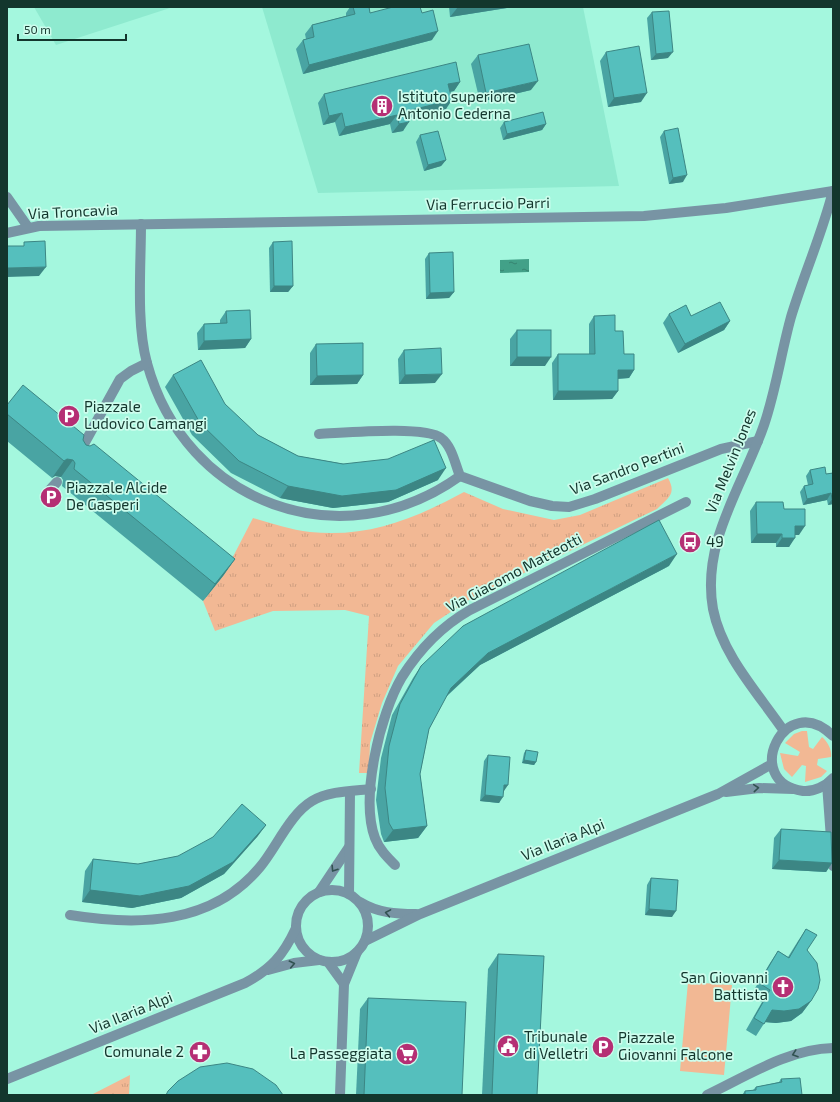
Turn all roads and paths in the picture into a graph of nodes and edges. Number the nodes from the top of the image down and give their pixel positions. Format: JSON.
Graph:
{"nodes":[{"id":1,"x":833,"y":191,"type":"edge"},
{"id":2,"x":7,"y":197,"type":"edge"},
{"id":3,"x":141,"y":224,"type":"junction"},
{"id":4,"x":28,"y":227,"type":"junction"},
{"id":5,"x":7,"y":233,"type":"edge"},
{"id":6,"x":147,"y":364,"type":"junction"},
{"id":7,"x":319,"y":434,"type":"dead end"},
{"id":8,"x":758,"y":441,"type":"junction"},
{"id":9,"x":77,"y":457,"type":"edge"},
{"id":10,"x":460,"y":476,"type":"junction"},
{"id":11,"x":57,"y":482,"type":"dead end"},
{"id":12,"x":46,"y":494,"type":"dead end"},
{"id":13,"x":686,"y":502,"type":"dead end"},
{"id":14,"x":809,"y":723,"type":"junction"},
{"id":15,"x":833,"y":724,"type":"edge"},
{"id":16,"x":784,"y":730,"type":"junction"},
{"id":17,"x":833,"y":736,"type":"edge"},
{"id":18,"x":772,"y":764,"type":"junction"},
{"id":19,"x":830,"y":781,"type":"edge"},
{"id":20,"x":371,"y":789,"type":"junction"},
{"id":21,"x":796,"y":790,"type":"junction"},
{"id":22,"x":350,"y":792,"type":"junction"},
{"id":23,"x":718,"y":794,"type":"junction"},
{"id":24,"x":349,"y":847,"type":"junction"},
{"id":25,"x":394,"y":865,"type":"dead end"},
{"id":26,"x":833,"y":866,"type":"edge"},
{"id":27,"x":319,"y":892,"type":"junction"},
{"id":28,"x":349,"y":894,"type":"junction"},
{"id":29,"x":359,"y":901,"type":"junction"},
{"id":30,"x":70,"y":914,"type":"dead end"},
{"id":31,"x":420,"y":914,"type":"junction"},
{"id":32,"x":296,"y":928,"type":"junction"},
{"id":33,"x":365,"y":941,"type":"junction"},
{"id":34,"x":357,"y":952,"type":"junction"},
{"id":35,"x":324,"y":961,"type":"junction"},
{"id":36,"x":264,"y":971,"type":"junction"},
{"id":37,"x":344,"y":984,"type":"junction"},
{"id":38,"x":833,"y":1048,"type":"edge"},
{"id":39,"x":7,"y":1078,"type":"edge"},
{"id":40,"x":340,"y":1095,"type":"edge"},
{"id":41,"x":707,"y":1095,"type":"edge"}],
"edges":[{"from":1,"to":3,"type":"street","name":"Via Ferruccio Parri"},
{"from":1,"to":8,"type":"street","name":"Via Melvin Jones"},
{"from":2,"to":4,"type":"street"},
{"from":3,"to":4,"type":"street","name":"Via Troncavia"},
{"from":3,"to":6,"type":"street"},
{"from":4,"to":5,"type":"street","name":"Via Troncavia"},
{"from":6,"to":9,"type":"street"},
{"from":6,"to":10,"type":"street"},
{"from":7,"to":10,"type":"street"},
{"from":8,"to":10,"type":"street","name":"Via Sandro Pertini"},
{"from":8,"to":16,"type":"street","name":"Via Melvin Jones"},
{"from":11,"to":12,"type":"street"},
{"from":13,"to":20,"type":"street","name":"Via Giacomo Matteotti"},
{"from":14,"to":15,"type":"street"},
{"from":14,"to":16,"type":"street"},
{"from":14,"to":17,"type":"street"},
{"from":16,"to":18,"type":"street"},
{"from":18,"to":21,"type":"street"},
{"from":18,"to":23,"type":"street","name":"Via Ilaria Alpi"},
{"from":19,"to":21,"type":"street","name":"Via Ilaria Alpi"},
{"from":19,"to":26,"type":"street"},
{"from":20,"to":22,"type":"street"},
{"from":20,"to":25,"type":"street","name":"Via Giacomo Matteotti"},
{"from":23,"to":21,"type":"street","name":"Via Ilaria Alpi","one_way":true},
{"from":22,"to":24,"type":"street"},
{"from":22,"to":30,"type":"street"},
{"from":23,"to":31,"type":"street","name":"Via Ilaria Alpi"},
{"from":24,"to":27,"type":"street","one_way":true},
{"from":24,"to":28,"type":"street"},
{"from":27,"to":28,"type":"street"},
{"from":27,"to":32,"type":"street"},
{"from":28,"to":29,"type":"street"},
{"from":31,"to":29,"type":"street","name":"Via Ilaria Alpi","one_way":true},
{"from":29,"to":33,"type":"street"},
{"from":31,"to":33,"type":"street","name":"Via Ilaria Alpi"},
{"from":32,"to":35,"type":"street"},
{"from":32,"to":36,"type":"street","name":"Via Ilaria Alpi"},
{"from":33,"to":34,"type":"street"},
{"from":34,"to":35,"type":"street"},
{"from":34,"to":37,"type":"street"},
{"from":36,"to":35,"type":"street","name":"Via Ilaria Alpi","one_way":true},
{"from":35,"to":37,"type":"street"},
{"from":36,"to":39,"type":"street","name":"Via Ilaria Alpi"},
{"from":37,"to":40,"type":"street"},
{"from":38,"to":41,"type":"street","one_way":true}]}
